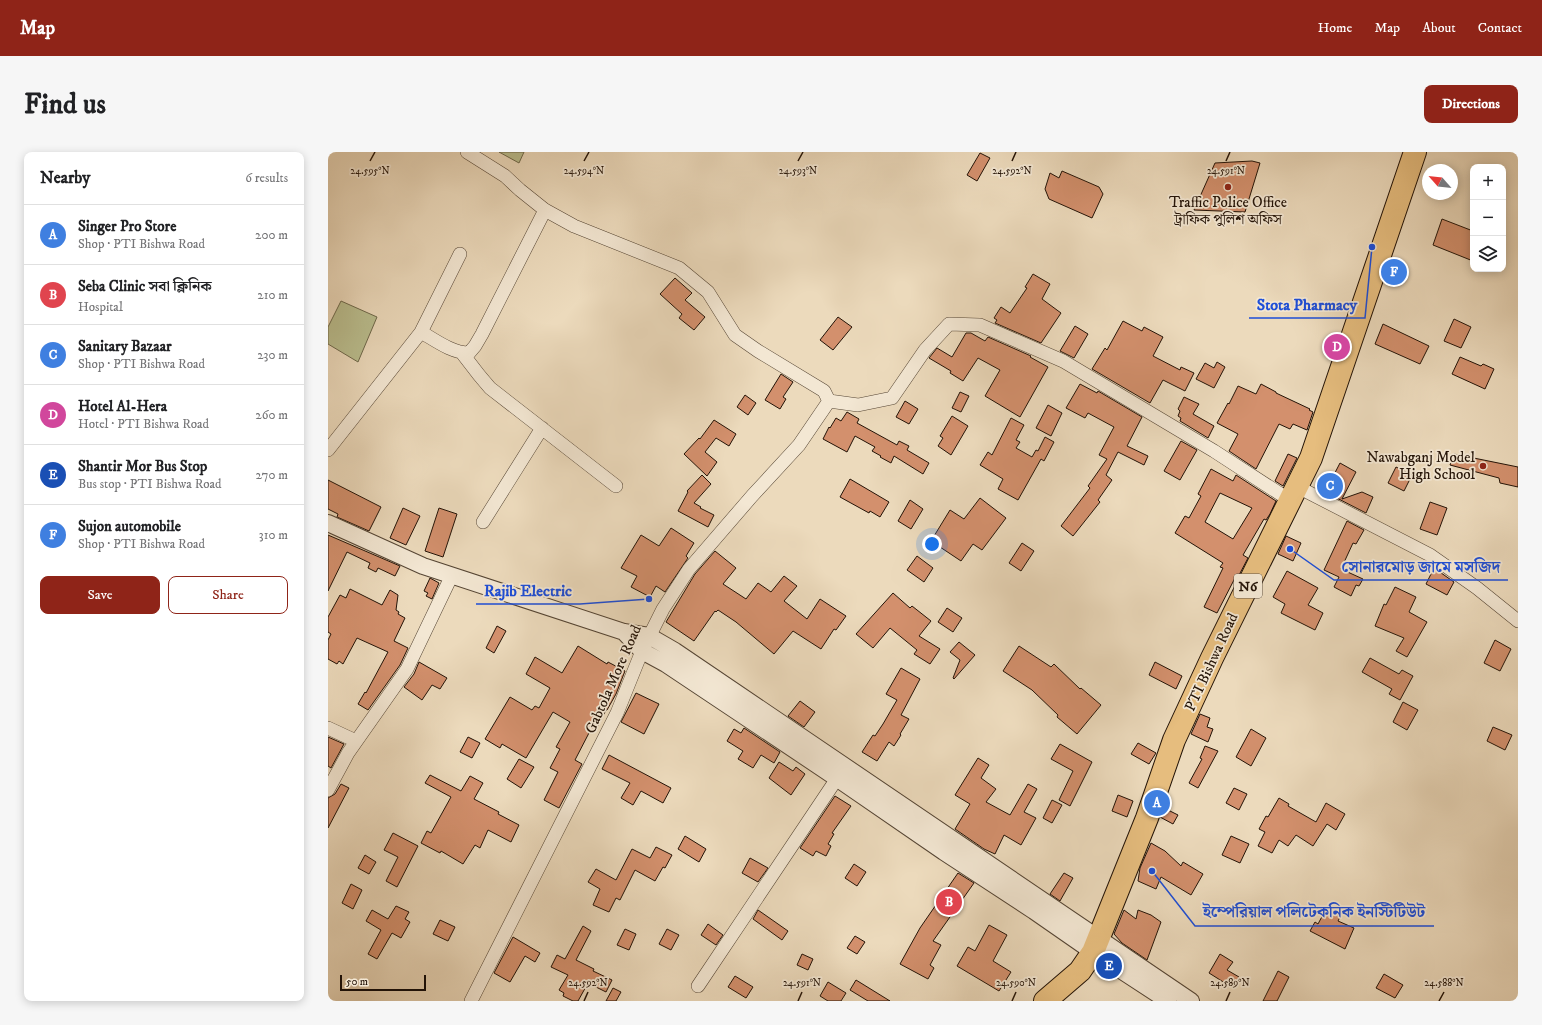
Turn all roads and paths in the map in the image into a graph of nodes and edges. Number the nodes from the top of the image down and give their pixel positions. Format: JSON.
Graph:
{"nodes":[{"id":1,"x":466,"y":152,"type":"edge"},
{"id":2,"x":1415,"y":152,"type":"edge"},
{"id":3,"x":545,"y":210,"type":"junction"},
{"id":4,"x":460,"y":254,"type":"dead end"},
{"id":5,"x":421,"y":332,"type":"junction"},
{"id":6,"x":462,"y":353,"type":"junction"},
{"id":7,"x":829,"y":401,"type":"junction"},
{"id":8,"x":542,"y":428,"type":"junction"},
{"id":9,"x":328,"y":450,"type":"edge"},
{"id":10,"x":616,"y":486,"type":"dead end"},
{"id":11,"x":1294,"y":494,"type":"junction"},
{"id":12,"x":483,"y":522,"type":"dead end"},
{"id":13,"x":328,"y":523,"type":"edge"},
{"id":14,"x":452,"y":575,"type":"junction"},
{"id":15,"x":1518,"y":621,"type":"edge"},
{"id":16,"x":624,"y":632,"type":"junction"},
{"id":17,"x":649,"y":636,"type":"junction"},
{"id":18,"x":642,"y":651,"type":"junction"},
{"id":19,"x":328,"y":728,"type":"edge"},
{"id":20,"x":356,"y":741,"type":"junction"},
{"id":21,"x":842,"y":772,"type":"junction"},
{"id":22,"x":328,"y":790,"type":"edge"},
{"id":23,"x":1096,"y":945,"type":"junction"},
{"id":24,"x":698,"y":986,"type":"dead end"},
{"id":25,"x":471,"y":1001,"type":"edge"},
{"id":26,"x":1045,"y":1001,"type":"edge"},
{"id":27,"x":1168,"y":1001,"type":"edge"},
{"id":28,"x":1191,"y":1001,"type":"edge"}],
"edges":[{"from":1,"to":3,"type":"street"},
{"from":2,"to":11,"type":"highway","name":"PTI Bishwa Road","number":"N6"},
{"from":3,"to":6,"type":"street"},
{"from":3,"to":7,"type":"street"},
{"from":4,"to":5,"type":"street"},
{"from":5,"to":6,"type":"street"},
{"from":5,"to":9,"type":"street"},
{"from":6,"to":8,"type":"street"},
{"from":7,"to":11,"type":"street"},
{"from":7,"to":17,"type":"street","name":"Gabtola More Road"},
{"from":8,"to":10,"type":"street"},
{"from":8,"to":12,"type":"street"},
{"from":11,"to":15,"type":"street"},
{"from":11,"to":23,"type":"highway","name":"PTI Bishwa Road","number":"N6"},
{"from":13,"to":14,"type":"street"},
{"from":14,"to":16,"type":"street"},
{"from":14,"to":20,"type":"street"},
{"from":16,"to":17,"type":"street"},
{"from":16,"to":18,"type":"street"},
{"from":17,"to":18,"type":"street","name":"Gabtola More Road"},
{"from":17,"to":21,"type":"street"},
{"from":18,"to":21,"type":"street"},
{"from":18,"to":25,"type":"street","name":"Gabtola More Road"},
{"from":19,"to":20,"type":"street"},
{"from":20,"to":22,"type":"street"},
{"from":21,"to":23,"type":"street"},
{"from":21,"to":24,"type":"street"},
{"from":23,"to":26,"type":"highway","name":"PTI Bishwa Road","number":"N6"},
{"from":23,"to":27,"type":"street"},
{"from":23,"to":28,"type":"street"}]}
